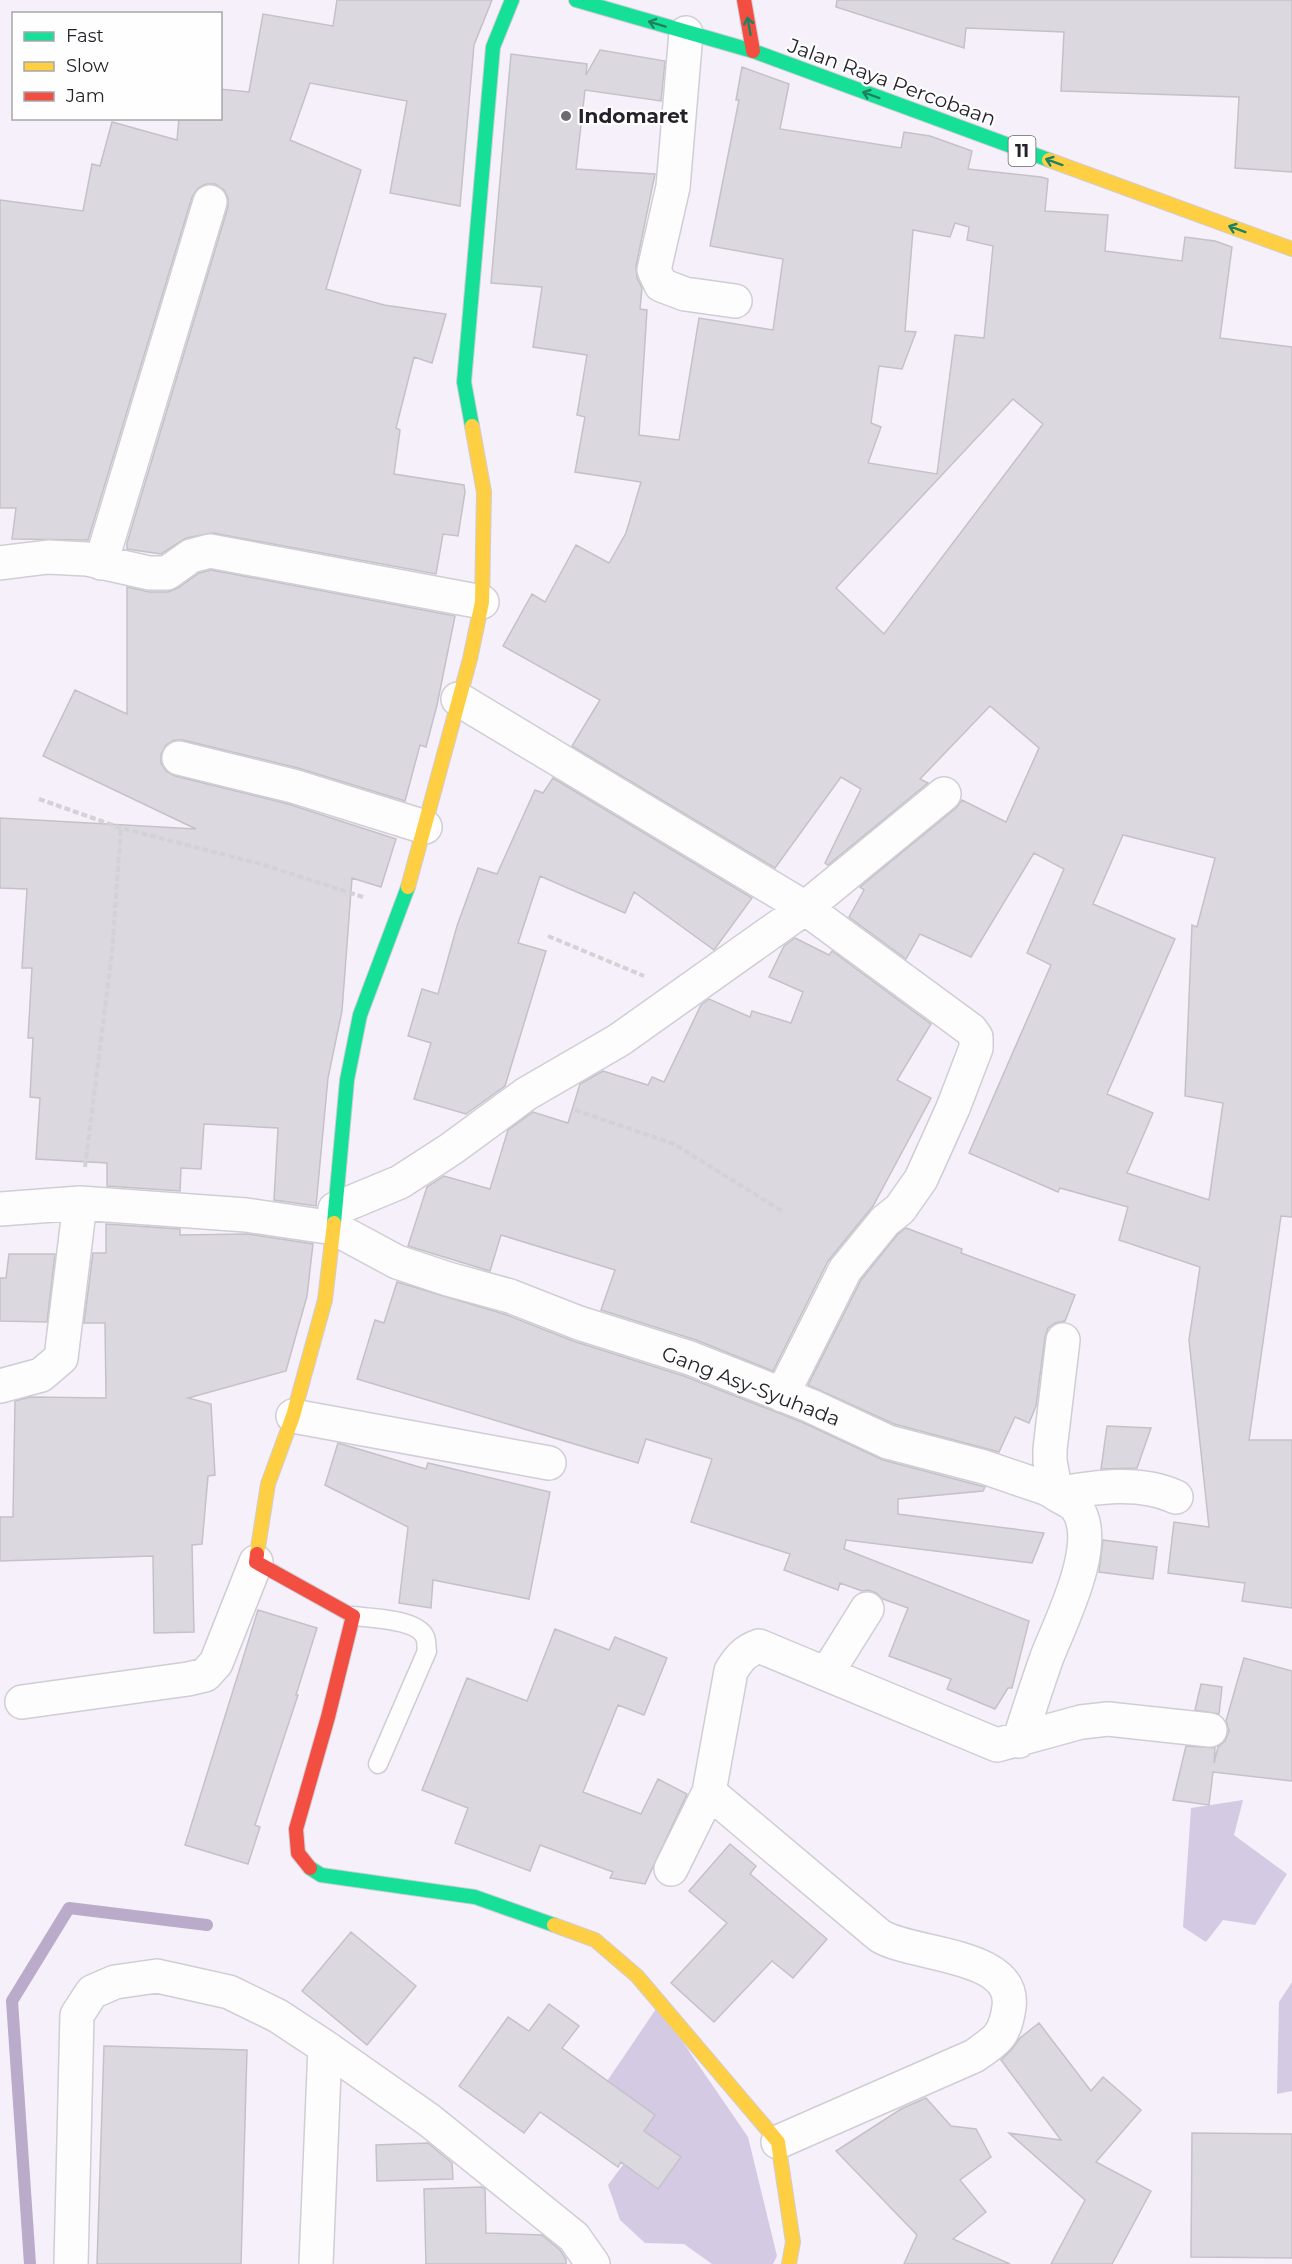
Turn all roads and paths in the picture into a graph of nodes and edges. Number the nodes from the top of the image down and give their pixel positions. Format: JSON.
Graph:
{"nodes":[{"id":1,"x":512,"y":0,"type":"edge"},
{"id":2,"x":576,"y":0,"type":"edge"},
{"id":3,"x":744,"y":0,"type":"edge"},
{"id":4,"x":686,"y":33,"type":"junction"},
{"id":5,"x":753,"y":51,"type":"junction"},
{"id":6,"x":210,"y":202,"type":"dead end"},
{"id":7,"x":1292,"y":249,"type":"edge"},
{"id":8,"x":735,"y":301,"type":"dead end"},
{"id":9,"x":0,"y":563,"type":"edge"},
{"id":10,"x":101,"y":563,"type":"junction"},
{"id":11,"x":482,"y":602,"type":"junction"},
{"id":12,"x":458,"y":699,"type":"junction"},
{"id":13,"x":179,"y":758,"type":"dead end"},
{"id":14,"x":944,"y":794,"type":"dead end"},
{"id":15,"x":39,"y":799,"type":"dead end"},
{"id":16,"x":425,"y":827,"type":"junction"},
{"id":17,"x":121,"y":828,"type":"junction"},
{"id":18,"x":805,"y":908,"type":"junction"},
{"id":19,"x":400,"y":910,"type":"junction"},
{"id":20,"x":548,"y":936,"type":"dead end"},
{"id":21,"x":686,"y":993,"type":"junction"},
{"id":22,"x":526,"y":1094,"type":"junction"},
{"id":23,"x":80,"y":1203,"type":"junction"},
{"id":24,"x":0,"y":1209,"type":"edge"},
{"id":25,"x":782,"y":1211,"type":"dead end"},
{"id":26,"x":334,"y":1218,"type":"junction"},
{"id":27,"x":1063,"y":1340,"type":"dead end"},
{"id":28,"x":0,"y":1386,"type":"edge"},
{"id":29,"x":782,"y":1395,"type":"junction"},
{"id":30,"x":293,"y":1416,"type":"junction"},
{"id":31,"x":549,"y":1463,"type":"dead end"},
{"id":32,"x":1056,"y":1494,"type":"junction"},
{"id":33,"x":1176,"y":1497,"type":"dead end"},
{"id":34,"x":256,"y":1562,"type":"junction"},
{"id":35,"x":867,"y":1609,"type":"dead end"},
{"id":36,"x":353,"y":1616,"type":"junction"},
{"id":37,"x":827,"y":1673,"type":"junction"},
{"id":38,"x":22,"y":1702,"type":"dead end"},
{"id":39,"x":1210,"y":1730,"type":"dead end"},
{"id":40,"x":1019,"y":1740,"type":"junction"},
{"id":41,"x":378,"y":1764,"type":"dead end"},
{"id":42,"x":709,"y":1792,"type":"junction"},
{"id":43,"x":670,"y":1869,"type":"dead end"},
{"id":44,"x":325,"y":2047,"type":"junction"},
{"id":45,"x":778,"y":2142,"type":"junction"},
{"id":46,"x":70,"y":2264,"type":"edge"},
{"id":47,"x":316,"y":2264,"type":"edge"},
{"id":48,"x":593,"y":2264,"type":"edge"},
{"id":49,"x":789,"y":2264,"type":"edge"}],
"edges":[{"from":1,"to":11,"type":"main road"},
{"from":4,"to":2,"type":"main road","name":"Jalan Raya Percobaan","number":"11","one_way":true},
{"from":5,"to":3,"type":"main road","one_way":true},
{"from":4,"to":5,"type":"main road","name":"Jalan Raya Percobaan","number":"11"},
{"from":4,"to":8,"type":"street"},
{"from":7,"to":5,"type":"main road","name":"Jalan Raya Percobaan","number":"11","one_way":true},
{"from":6,"to":10,"type":"street"},
{"from":9,"to":10,"type":"street"},
{"from":10,"to":11,"type":"street"},
{"from":11,"to":12,"type":"main road"},
{"from":12,"to":16,"type":"main road"},
{"from":12,"to":18,"type":"street"},
{"from":13,"to":16,"type":"street"},
{"from":14,"to":18,"type":"street"},
{"from":15,"to":17,"type":"path"},
{"from":16,"to":19,"type":"main road"},
{"from":17,"to":19,"type":"path"},
{"from":17,"to":23,"type":"path"},
{"from":18,"to":21,"type":"street"},
{"from":18,"to":29,"type":"street"},
{"from":19,"to":26,"type":"main road"},
{"from":20,"to":21,"type":"path"},
{"from":21,"to":22,"type":"street"},
{"from":22,"to":25,"type":"path"},
{"from":22,"to":26,"type":"street"},
{"from":23,"to":24,"type":"street"},
{"from":23,"to":26,"type":"street"},
{"from":23,"to":28,"type":"street"},
{"from":26,"to":29,"type":"street","name":"Gang Asy-Syuhada"},
{"from":26,"to":30,"type":"main road"},
{"from":27,"to":32,"type":"street"},
{"from":29,"to":32,"type":"street","name":"Gang Asy-Syuhada"},
{"from":30,"to":31,"type":"street"},
{"from":30,"to":34,"type":"main road"},
{"from":32,"to":33,"type":"street"},
{"from":32,"to":40,"type":"street","name":"Gang Asy-Syuhada"},
{"from":34,"to":36,"type":"main road"},
{"from":34,"to":38,"type":"street"},
{"from":35,"to":37,"type":"street"},
{"from":36,"to":41,"type":"lane"},
{"from":36,"to":45,"type":"main road"},
{"from":37,"to":40,"type":"street"},
{"from":37,"to":42,"type":"street"},
{"from":39,"to":40,"type":"street"},
{"from":42,"to":43,"type":"street"},
{"from":42,"to":45,"type":"street"},
{"from":44,"to":46,"type":"street"},
{"from":44,"to":47,"type":"street"},
{"from":44,"to":48,"type":"street"},
{"from":45,"to":49,"type":"main road"}]}
